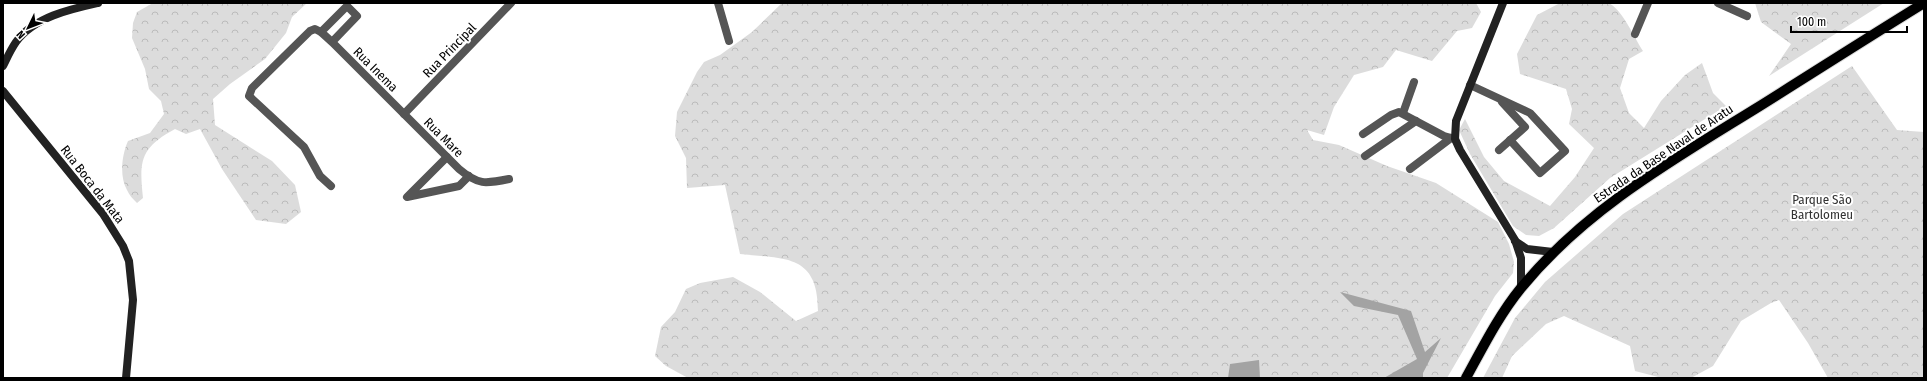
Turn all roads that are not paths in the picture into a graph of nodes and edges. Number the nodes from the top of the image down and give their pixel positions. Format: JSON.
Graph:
{"nodes":[{"id":1,"x":98,"y":3,"type":"edge"},
{"id":2,"x":511,"y":3,"type":"edge"},
{"id":3,"x":718,"y":3,"type":"edge"},
{"id":4,"x":1503,"y":3,"type":"edge"},
{"id":5,"x":1648,"y":3,"type":"edge"},
{"id":6,"x":1718,"y":3,"type":"edge"},
{"id":7,"x":1924,"y":3,"type":"edge"},
{"id":8,"x":1747,"y":16,"type":"dead end"},
{"id":9,"x":321,"y":32,"type":"junction"},
{"id":10,"x":1635,"y":34,"type":"dead end"},
{"id":11,"x":729,"y":41,"type":"dead end"},
{"id":12,"x":332,"y":42,"type":"junction"},
{"id":13,"x":3,"y":66,"type":"edge"},
{"id":14,"x":1414,"y":82,"type":"dead end"},
{"id":15,"x":1470,"y":85,"type":"junction"},
{"id":16,"x":3,"y":91,"type":"edge"},
{"id":17,"x":1499,"y":98,"type":"junction"},
{"id":18,"x":1402,"y":113,"type":"junction"},
{"id":19,"x":404,"y":114,"type":"junction"},
{"id":20,"x":1416,"y":121,"type":"junction"},
{"id":21,"x":1362,"y":134,"type":"dead end"},
{"id":22,"x":1453,"y":138,"type":"junction"},
{"id":23,"x":1510,"y":140,"type":"junction"},
{"id":24,"x":1499,"y":150,"type":"dead end"},
{"id":25,"x":1365,"y":156,"type":"dead end"},
{"id":26,"x":447,"y":157,"type":"junction"},
{"id":27,"x":1410,"y":169,"type":"dead end"},
{"id":28,"x":469,"y":176,"type":"junction"},
{"id":29,"x":509,"y":179,"type":"dead end"},
{"id":30,"x":331,"y":186,"type":"dead end"},
{"id":31,"x":1515,"y":240,"type":"junction"},
{"id":32,"x":1553,"y":252,"type":"junction"},
{"id":33,"x":1521,"y":288,"type":"junction"},
{"id":34,"x":126,"y":378,"type":"edge"},
{"id":35,"x":1466,"y":378,"type":"edge"}],
"edges":[{"from":1,"to":13,"type":"street"},
{"from":2,"to":19,"type":"street","name":"Rua Principal"},
{"from":3,"to":11,"type":"street"},
{"from":4,"to":15,"type":"street"},
{"from":5,"to":10,"type":"street"},
{"from":6,"to":8,"type":"street"},
{"from":7,"to":32,"type":"main road","name":"Estrada da Base Naval de Aratu"},
{"from":9,"to":12,"type":"street","name":"Rua Inema"},
{"from":9,"to":12,"type":"street"},
{"from":9,"to":30,"type":"street"},
{"from":12,"to":19,"type":"street","name":"Rua Inema"},
{"from":14,"to":18,"type":"street"},
{"from":15,"to":17,"type":"street"},
{"from":15,"to":22,"type":"street"},
{"from":16,"to":34,"type":"street","name":"Rua Boca da Mata"},
{"from":17,"to":23,"type":"street"},
{"from":17,"to":23,"type":"street"},
{"from":18,"to":20,"type":"street"},
{"from":18,"to":21,"type":"street"},
{"from":19,"to":26,"type":"street","name":"Rua Mare"},
{"from":20,"to":22,"type":"street"},
{"from":20,"to":25,"type":"street"},
{"from":22,"to":27,"type":"street"},
{"from":22,"to":31,"type":"street"},
{"from":23,"to":24,"type":"street"},
{"from":26,"to":28,"type":"street","name":"Rua Mare"},
{"from":26,"to":28,"type":"street"},
{"from":28,"to":29,"type":"street"},
{"from":31,"to":32,"type":"street"},
{"from":31,"to":33,"type":"street"},
{"from":32,"to":33,"type":"main road","name":"Estrada da Base Naval de Aratu"},
{"from":33,"to":35,"type":"main road","name":"Estrada da Base Naval de Aratu"}]}
